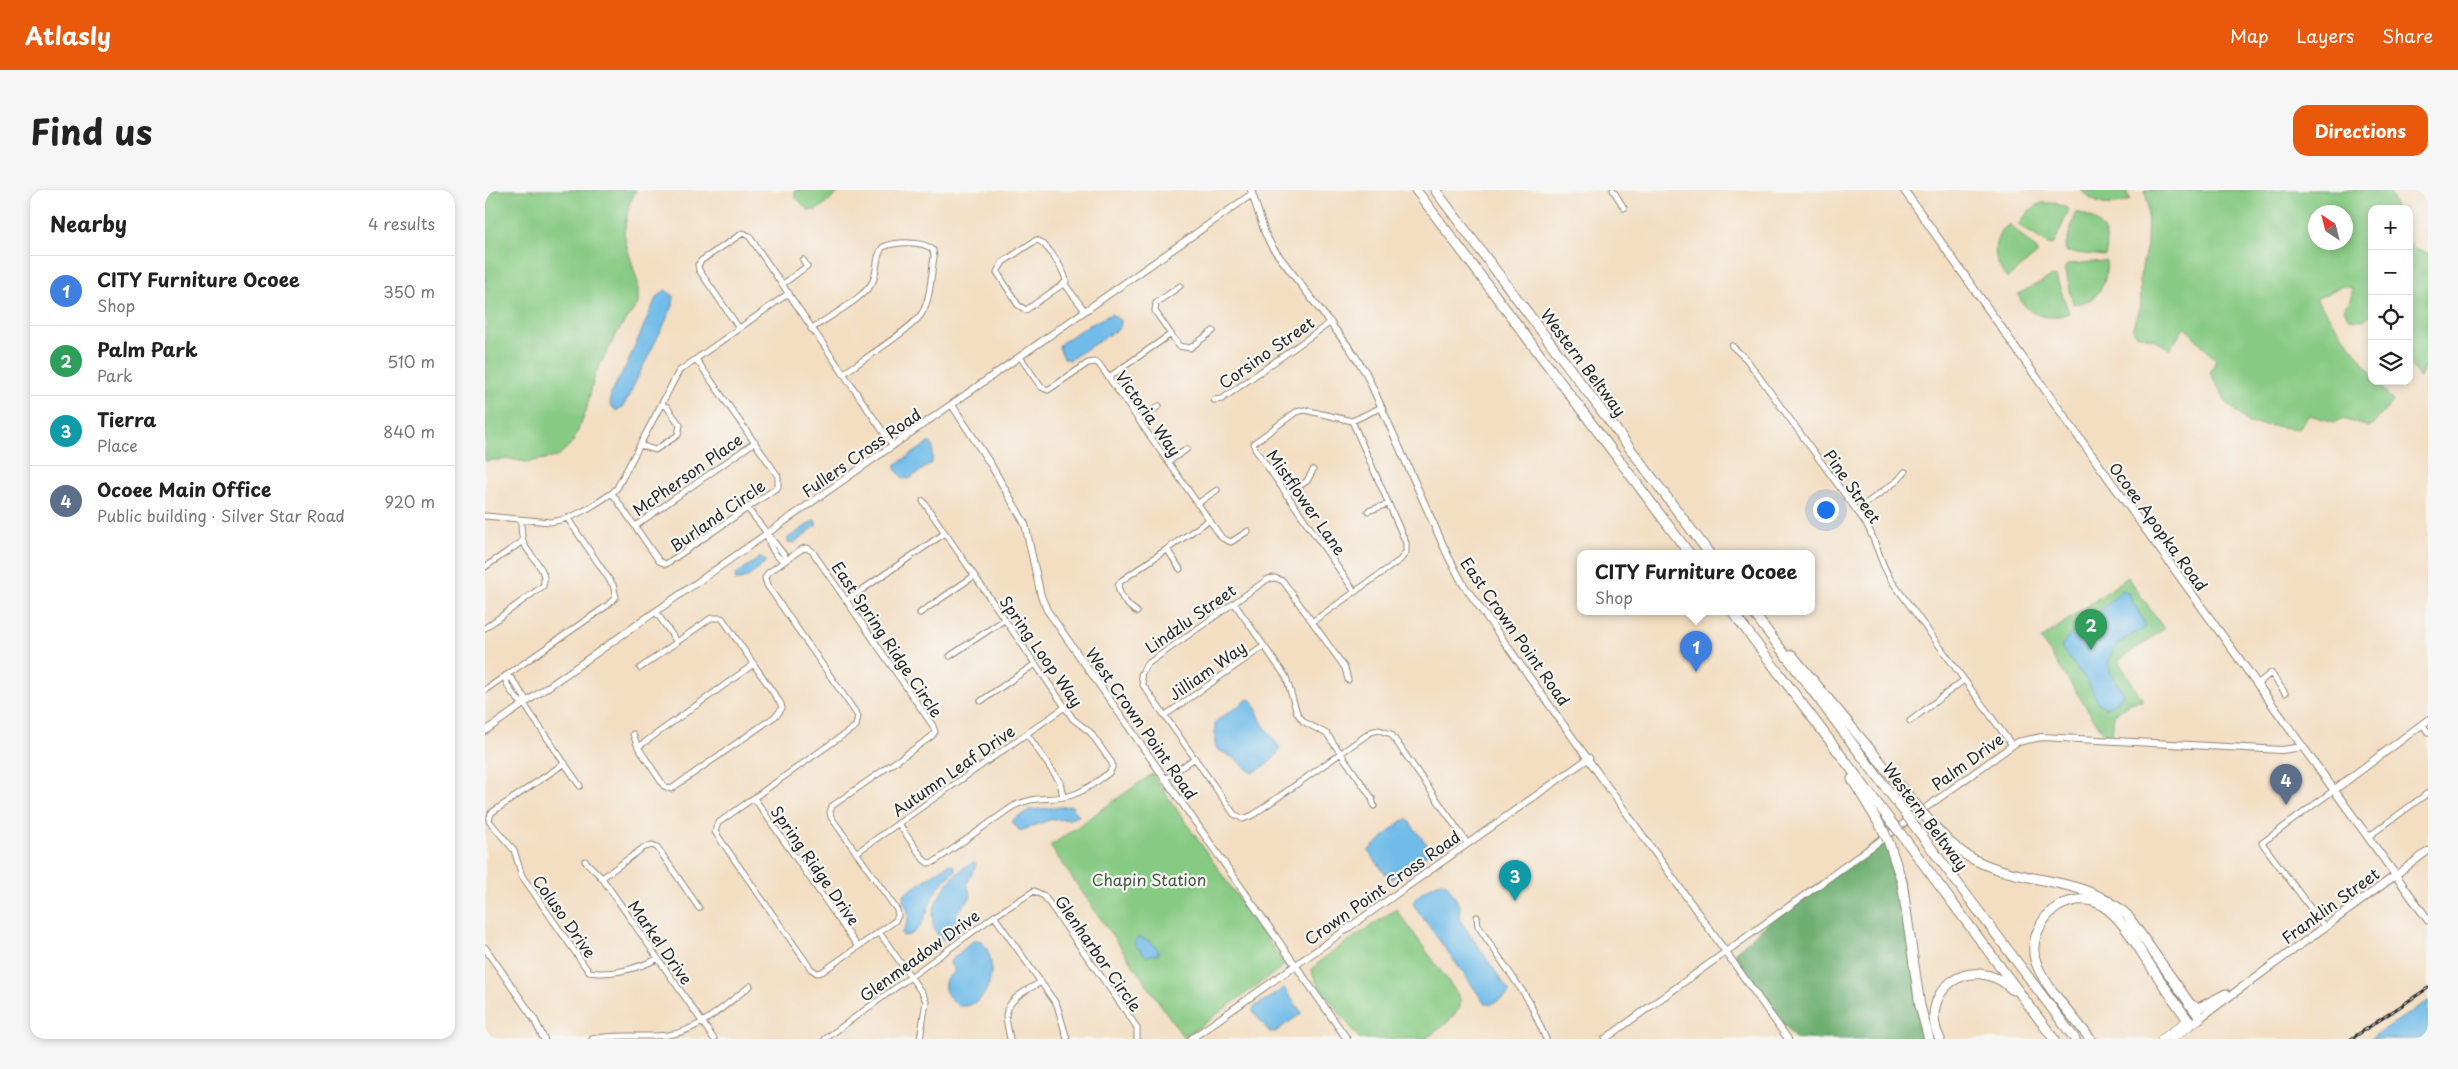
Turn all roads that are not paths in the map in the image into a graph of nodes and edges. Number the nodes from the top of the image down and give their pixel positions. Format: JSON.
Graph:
{"nodes":[{"id":1,"x":1416,"y":190,"type":"edge"},
{"id":2,"x":1435,"y":190,"type":"edge"},
{"id":3,"x":1613,"y":190,"type":"edge"},
{"id":4,"x":1904,"y":190,"type":"edge"},
{"id":5,"x":1252,"y":192,"type":"edge"},
{"id":6,"x":1624,"y":208,"type":"dead end"},
{"id":7,"x":803,"y":260,"type":"dead end"},
{"id":8,"x":1064,"y":283,"type":"junction"},
{"id":9,"x":783,"y":284,"type":"junction"},
{"id":10,"x":1180,"y":286,"type":"dead end"},
{"id":11,"x":789,"y":293,"type":"junction"},
{"id":12,"x":1085,"y":311,"type":"junction"},
{"id":13,"x":1331,"y":322,"type":"junction"},
{"id":14,"x":739,"y":328,"type":"junction"},
{"id":15,"x":811,"y":329,"type":"junction"},
{"id":16,"x":1213,"y":332,"type":"dead end"},
{"id":17,"x":1171,"y":334,"type":"junction"},
{"id":18,"x":1732,"y":346,"type":"dead end"},
{"id":19,"x":1020,"y":357,"type":"junction"},
{"id":20,"x":697,"y":359,"type":"junction"},
{"id":21,"x":843,"y":374,"type":"junction"},
{"id":22,"x":1109,"y":377,"type":"junction"},
{"id":23,"x":1214,"y":400,"type":"dead end"},
{"id":24,"x":661,"y":404,"type":"junction"},
{"id":25,"x":952,"y":405,"type":"junction"},
{"id":26,"x":1159,"y":406,"type":"dead end"},
{"id":27,"x":1382,"y":407,"type":"junction"},
{"id":28,"x":1139,"y":420,"type":"junction"},
{"id":29,"x":1352,"y":421,"type":"junction"},
{"id":30,"x":755,"y":442,"type":"junction"},
{"id":31,"x":640,"y":445,"type":"junction"},
{"id":32,"x":893,"y":446,"type":"junction"},
{"id":33,"x":1187,"y":449,"type":"dead end"},
{"id":34,"x":1168,"y":462,"type":"junction"},
{"id":35,"x":1313,"y":470,"type":"dead end"},
{"id":36,"x":1905,"y":472,"type":"dead end"},
{"id":37,"x":1217,"y":490,"type":"dead end"},
{"id":38,"x":612,"y":493,"type":"junction"},
{"id":39,"x":1286,"y":495,"type":"junction"},
{"id":40,"x":923,"y":501,"type":"dead end"},
{"id":41,"x":1197,"y":504,"type":"junction"},
{"id":42,"x":1388,"y":504,"type":"junction"},
{"id":43,"x":748,"y":509,"type":"junction"},
{"id":44,"x":1857,"y":510,"type":"junction"},
{"id":45,"x":1368,"y":512,"type":"dead end"},
{"id":46,"x":485,"y":516,"type":"edge"},
{"id":47,"x":568,"y":519,"type":"junction"},
{"id":48,"x":521,"y":520,"type":"junction"},
{"id":49,"x":1209,"y":520,"type":"junction"},
{"id":50,"x":635,"y":526,"type":"junction"},
{"id":51,"x":1248,"y":531,"type":"dead end"},
{"id":52,"x":945,"y":533,"type":"junction"},
{"id":53,"x":767,"y":535,"type":"junction"},
{"id":54,"x":523,"y":540,"type":"junction"},
{"id":55,"x":1167,"y":549,"type":"junction"},
{"id":56,"x":1687,"y":550,"type":"edge"},
{"id":57,"x":1707,"y":550,"type":"edge"},
{"id":58,"x":785,"y":561,"type":"junction"},
{"id":59,"x":485,"y":567,"type":"edge"},
{"id":60,"x":1180,"y":569,"type":"dead end"},
{"id":61,"x":975,"y":576,"type":"junction"},
{"id":62,"x":1355,"y":592,"type":"junction"},
{"id":63,"x":847,"y":600,"type":"junction"},
{"id":64,"x":1234,"y":603,"type":"junction"},
{"id":65,"x":656,"y":612,"type":"junction"},
{"id":66,"x":1137,"y":612,"type":"dead end"},
{"id":67,"x":920,"y":613,"type":"dead end"},
{"id":68,"x":1736,"y":615,"type":"edge"},
{"id":69,"x":1755,"y":615,"type":"edge"},
{"id":70,"x":1759,"y":615,"type":"edge"},
{"id":71,"x":1005,"y":620,"type":"junction"},
{"id":72,"x":1313,"y":622,"type":"junction"},
{"id":73,"x":485,"y":628,"type":"edge"},
{"id":74,"x":677,"y":642,"type":"junction"},
{"id":75,"x":1264,"y":646,"type":"junction"},
{"id":76,"x":951,"y":656,"type":"dead end"},
{"id":77,"x":754,"y":664,"type":"junction"},
{"id":78,"x":1035,"y":664,"type":"junction"},
{"id":79,"x":641,"y":668,"type":"dead end"},
{"id":80,"x":505,"y":676,"type":"junction"},
{"id":81,"x":1348,"y":680,"type":"dead end"},
{"id":82,"x":1964,"y":680,"type":"junction"},
{"id":83,"x":2257,"y":684,"type":"junction"},
{"id":84,"x":485,"y":690,"type":"edge"},
{"id":85,"x":2285,"y":693,"type":"dead end"},
{"id":86,"x":981,"y":701,"type":"dead end"},
{"id":87,"x":1801,"y":702,"type":"junction"},
{"id":88,"x":524,"y":704,"type":"junction"},
{"id":89,"x":1065,"y":707,"type":"junction"},
{"id":90,"x":1164,"y":716,"type":"junction"},
{"id":91,"x":1910,"y":721,"type":"dead end"},
{"id":92,"x":2425,"y":722,"type":"edge"},
{"id":93,"x":485,"y":731,"type":"edge"},
{"id":94,"x":2428,"y":732,"type":"edge"},
{"id":95,"x":633,"y":734,"type":"dead end"},
{"id":96,"x":1027,"y":734,"type":"junction"},
{"id":97,"x":2012,"y":745,"type":"junction"},
{"id":98,"x":638,"y":747,"type":"junction"},
{"id":99,"x":2302,"y":747,"type":"junction"},
{"id":100,"x":1341,"y":754,"type":"junction"},
{"id":101,"x":1195,"y":758,"type":"junction"},
{"id":102,"x":1589,"y":758,"type":"junction"},
{"id":103,"x":565,"y":763,"type":"junction"},
{"id":104,"x":1165,"y":779,"type":"junction"},
{"id":105,"x":580,"y":786,"type":"dead end"},
{"id":106,"x":2334,"y":790,"type":"junction"},
{"id":107,"x":2428,"y":793,"type":"edge"},
{"id":108,"x":1063,"y":797,"type":"junction"},
{"id":109,"x":754,"y":798,"type":"junction"},
{"id":110,"x":1374,"y":806,"type":"dead end"},
{"id":111,"x":487,"y":821,"type":"edge"},
{"id":112,"x":898,"y":823,"type":"junction"},
{"id":113,"x":2368,"y":837,"type":"junction"},
{"id":114,"x":1469,"y":844,"type":"junction"},
{"id":115,"x":2428,"y":851,"type":"edge"},
{"id":116,"x":856,"y":853,"type":"junction"},
{"id":117,"x":585,"y":861,"type":"dead end"},
{"id":118,"x":2396,"y":875,"type":"junction"},
{"id":119,"x":602,"y":878,"type":"junction"},
{"id":120,"x":1030,"y":892,"type":"joint"},
{"id":121,"x":699,"y":908,"type":"dead end"},
{"id":122,"x":994,"y":916,"type":"junction"},
{"id":123,"x":1477,"y":917,"type":"dead end"},
{"id":124,"x":2428,"y":920,"type":"edge"},
{"id":125,"x":2324,"y":926,"type":"junction"},
{"id":126,"x":879,"y":932,"type":"junction"},
{"id":127,"x":858,"y":947,"type":"junction"},
{"id":128,"x":485,"y":948,"type":"edge"},
{"id":129,"x":1725,"y":952,"type":"junction"},
{"id":130,"x":657,"y":959,"type":"junction"},
{"id":131,"x":1294,"y":966,"type":"junction"},
{"id":132,"x":911,"y":977,"type":"junction"},
{"id":133,"x":2248,"y":981,"type":"junction"},
{"id":134,"x":1041,"y":982,"type":"junction"},
{"id":135,"x":750,"y":986,"type":"dead end"},
{"id":136,"x":2226,"y":994,"type":"junction"},
{"id":137,"x":2027,"y":1004,"type":"junction"},
{"id":138,"x":2189,"y":1004,"type":"junction"},
{"id":139,"x":2198,"y":1016,"type":"junction"},
{"id":140,"x":701,"y":1022,"type":"junction"},
{"id":141,"x":2190,"y":1022,"type":"junction"},
{"id":142,"x":544,"y":1039,"type":"edge"},
{"id":143,"x":592,"y":1039,"type":"edge"},
{"id":144,"x":714,"y":1039,"type":"edge"},
{"id":145,"x":825,"y":1039,"type":"edge"},
{"id":146,"x":920,"y":1039,"type":"edge"},
{"id":147,"x":1010,"y":1039,"type":"edge"},
{"id":148,"x":1067,"y":1039,"type":"edge"},
{"id":149,"x":1137,"y":1039,"type":"edge"},
{"id":150,"x":1191,"y":1039,"type":"edge"},
{"id":151,"x":1347,"y":1039,"type":"edge"},
{"id":152,"x":1547,"y":1039,"type":"edge"},
{"id":153,"x":1605,"y":1039,"type":"edge"},
{"id":154,"x":1788,"y":1039,"type":"edge"},
{"id":155,"x":1929,"y":1039,"type":"edge"},
{"id":156,"x":1940,"y":1039,"type":"edge"},
{"id":157,"x":2054,"y":1039,"type":"edge"},
{"id":158,"x":2075,"y":1039,"type":"edge"},
{"id":159,"x":2090,"y":1039,"type":"edge"},
{"id":160,"x":2162,"y":1039,"type":"edge"},
{"id":161,"x":2172,"y":1039,"type":"edge"}],
"edges":[{"from":1,"to":56,"type":"highway","name":"Western Beltway"},
{"from":2,"to":57,"type":"highway","name":"Western Beltway"},
{"from":3,"to":6,"type":"street"},
{"from":4,"to":83,"type":"main road","name":"Ocoee Apopka Road"},
{"from":5,"to":12,"type":"street","name":"Fullers Cross Road"},
{"from":5,"to":13,"type":"street","name":"East Crown Point Road"},
{"from":7,"to":9,"type":"street"},
{"from":8,"to":8,"type":"street"},
{"from":8,"to":12,"type":"street"},
{"from":9,"to":11,"type":"street"},
{"from":9,"to":14,"type":"street"},
{"from":10,"to":17,"type":"street"},
{"from":11,"to":14,"type":"street"},
{"from":11,"to":15,"type":"street"},
{"from":12,"to":19,"type":"street","name":"Fullers Cross Road"},
{"from":13,"to":23,"type":"street","name":"Corsino Street"},
{"from":13,"to":27,"type":"street","name":"East Crown Point Road"},
{"from":14,"to":20,"type":"street"},
{"from":15,"to":21,"type":"street"},
{"from":15,"to":21,"type":"street"},
{"from":16,"to":17,"type":"street"},
{"from":17,"to":22,"type":"street"},
{"from":18,"to":44,"type":"street","name":"Pine Street"},
{"from":19,"to":22,"type":"street","name":"Victoria Way"},
{"from":19,"to":25,"type":"street","name":"Fullers Cross Road"},
{"from":20,"to":24,"type":"street"},
{"from":20,"to":30,"type":"street","name":"Burland Circle"},
{"from":21,"to":32,"type":"street"},
{"from":22,"to":28,"type":"street","name":"Victoria Way"},
{"from":24,"to":31,"type":"street"},
{"from":24,"to":31,"type":"street"},
{"from":25,"to":32,"type":"street","name":"Fullers Cross Road"},
{"from":25,"to":104,"type":"street","name":"West Crown Point Road"},
{"from":26,"to":28,"type":"street"},
{"from":27,"to":29,"type":"street"},
{"from":27,"to":102,"type":"street","name":"East Crown Point Road"},
{"from":28,"to":34,"type":"street","name":"Victoria Way"},
{"from":29,"to":39,"type":"street","name":"Mistflower Lane"},
{"from":29,"to":42,"type":"street"},
{"from":30,"to":43,"type":"street","name":"Burland Circle"},
{"from":30,"to":50,"type":"street","name":"McPherson Place"},
{"from":31,"to":38,"type":"street"},
{"from":32,"to":53,"type":"street","name":"Fullers Cross Road"},
{"from":33,"to":34,"type":"street"},
{"from":34,"to":41,"type":"street","name":"Victoria Way"},
{"from":35,"to":39,"type":"street"},
{"from":36,"to":44,"type":"street"},
{"from":37,"to":41,"type":"street"},
{"from":38,"to":47,"type":"street"},
{"from":38,"to":50,"type":"street","name":"Burland Circle"},
{"from":39,"to":62,"type":"street","name":"Mistflower Lane"},
{"from":40,"to":52,"type":"street","name":"Spring Loop Way"},
{"from":41,"to":49,"type":"street","name":"Victoria Way"},
{"from":42,"to":45,"type":"street"},
{"from":42,"to":62,"type":"street"},
{"from":43,"to":50,"type":"street","name":"Burland Circle"},
{"from":43,"to":53,"type":"street"},
{"from":44,"to":82,"type":"street","name":"Pine Street"},
{"from":46,"to":48,"type":"street"},
{"from":47,"to":48,"type":"street"},
{"from":47,"to":80,"type":"street"},
{"from":48,"to":54,"type":"street"},
{"from":49,"to":51,"type":"street","name":"Victoria Way"},
{"from":49,"to":55,"type":"street"},
{"from":52,"to":61,"type":"street","name":"Spring Loop Way"},
{"from":52,"to":63,"type":"street"},
{"from":53,"to":58,"type":"street"},
{"from":53,"to":65,"type":"street","name":"Fullers Cross Road"},
{"from":54,"to":59,"type":"street"},
{"from":54,"to":73,"type":"street"},
{"from":55,"to":60,"type":"street"},
{"from":55,"to":66,"type":"street"},
{"from":58,"to":63,"type":"street","name":"East Spring Ridge Circle"},
{"from":58,"to":109,"type":"street","name":"East Spring Ridge Circle"},
{"from":61,"to":67,"type":"street"},
{"from":61,"to":71,"type":"street","name":"Spring Loop Way"},
{"from":62,"to":72,"type":"street"},
{"from":63,"to":116,"type":"street","name":"East Spring Ridge Circle"},
{"from":64,"to":72,"type":"street","name":"Lindzlu Street"},
{"from":64,"to":75,"type":"street"},
{"from":64,"to":90,"type":"street","name":"Lindzlu Street"},
{"from":65,"to":74,"type":"street"},
{"from":65,"to":88,"type":"street","name":"Fullers Cross Road"},
{"from":68,"to":87,"type":"highway","name":"Western Beltway"},
{"from":69,"to":158,"type":"highway","name":"Western Beltway","bridge":true},
{"from":70,"to":138,"type":"highway","bridge":true},
{"from":71,"to":76,"type":"street"},
{"from":71,"to":78,"type":"street","name":"Spring Loop Way"},
{"from":72,"to":81,"type":"street","name":"Lindzlu Street"},
{"from":74,"to":77,"type":"street"},
{"from":74,"to":79,"type":"street"},
{"from":75,"to":90,"type":"street","name":"Jilliam Way"},
{"from":75,"to":100,"type":"street"},
{"from":77,"to":98,"type":"street"},
{"from":77,"to":98,"type":"street"},
{"from":78,"to":86,"type":"street"},
{"from":78,"to":89,"type":"street","name":"Spring Loop Way"},
{"from":80,"to":84,"type":"street"},
{"from":80,"to":88,"type":"street"},
{"from":82,"to":91,"type":"street"},
{"from":82,"to":97,"type":"street","name":"Pine Street"},
{"from":83,"to":85,"type":"street"},
{"from":83,"to":99,"type":"main road","name":"Ocoee Apopka Road"},
{"from":87,"to":137,"type":"highway","name":"Western Beltway","bridge":true},
{"from":87,"to":155,"type":"highway","bridge":true},
{"from":88,"to":93,"type":"street","name":"Fullers Cross Road"},
{"from":88,"to":103,"type":"street"},
{"from":89,"to":96,"type":"street","name":"Autumn Leaf Drive"},
{"from":89,"to":108,"type":"street","name":"Spring Loop Way"},
{"from":90,"to":101,"type":"street","name":"Lindzlu Street"},
{"from":92,"to":94,"type":"street"},
{"from":92,"to":106,"type":"main road"},
{"from":95,"to":98,"type":"street"},
{"from":96,"to":108,"type":"street"},
{"from":96,"to":112,"type":"street","name":"Autumn Leaf Drive"},
{"from":97,"to":99,"type":"street","name":"Palm Drive"},
{"from":97,"to":129,"type":"street","name":"Palm Drive"},
{"from":99,"to":106,"type":"main road","name":"Ocoee Apopka Road"},
{"from":100,"to":101,"type":"street","name":"Lindzlu Street"},
{"from":100,"to":110,"type":"street"},
{"from":100,"to":114,"type":"street"},
{"from":101,"to":104,"type":"street"},
{"from":102,"to":114,"type":"street","name":"Crown Point Cross Road"},
{"from":102,"to":129,"type":"street","name":"East Crown Point Road"},
{"from":103,"to":105,"type":"street"},
{"from":103,"to":111,"type":"street","name":"Coluso Drive"},
{"from":104,"to":131,"type":"street","name":"West Crown Point Road"},
{"from":106,"to":113,"type":"main road","name":"Ocoee Apopka Road"},
{"from":106,"to":125,"type":"street"},
{"from":107,"to":113,"type":"street"},
{"from":108,"to":112,"type":"street","name":"Spring Loop Way"},
{"from":109,"to":127,"type":"street","name":"Spring Ridge Drive"},
{"from":109,"to":127,"type":"street","name":"East Spring Ridge Circle"},
{"from":111,"to":130,"type":"street","name":"Coluso Drive"},
{"from":112,"to":116,"type":"street","name":"Autumn Leaf Drive"},
{"from":113,"to":118,"type":"main road","name":"Ocoee Apopka Road"},
{"from":114,"to":131,"type":"street","name":"Crown Point Cross Road"},
{"from":115,"to":118,"type":"street","name":"Franklin Street"},
{"from":116,"to":126,"type":"street","name":"East Spring Ridge Circle"},
{"from":117,"to":119,"type":"street","name":"Markel Drive"},
{"from":118,"to":124,"type":"main road","name":"Ocoee Apopka Road"},
{"from":118,"to":125,"type":"main road","name":"Franklin Street"},
{"from":119,"to":121,"type":"street"},
{"from":119,"to":130,"type":"street","name":"Markel Drive"},
{"from":120,"to":122,"type":"street","name":"Glenmeadow Drive"},
{"from":120,"to":149,"type":"street","name":"Glenharbor Circle"},
{"from":122,"to":132,"type":"street","name":"Glenmeadow Drive"},
{"from":122,"to":134,"type":"street"},
{"from":123,"to":152,"type":"street"},
{"from":125,"to":133,"type":"main road","name":"Franklin Street"},
{"from":126,"to":127,"type":"street","name":"East Spring Ridge Circle"},
{"from":126,"to":132,"type":"street"},
{"from":128,"to":142,"type":"street"},
{"from":129,"to":153,"type":"street","name":"Palm Drive"},
{"from":129,"to":154,"type":"street","name":"East Crown Point Road"},
{"from":130,"to":140,"type":"street","name":"Markel Drive"},
{"from":131,"to":150,"type":"street","name":"Crown Point Cross Road"},
{"from":131,"to":151,"type":"street","name":"West Crown Point Road"},
{"from":132,"to":145,"type":"street","name":"Glenmeadow Drive"},
{"from":132,"to":146,"type":"street"},
{"from":133,"to":136,"type":"main road","name":"Franklin Street"},
{"from":133,"to":139,"type":"main road","name":"Franklin Street"},
{"from":134,"to":147,"type":"street"},
{"from":134,"to":148,"type":"street"},
{"from":135,"to":140,"type":"street"},
{"from":136,"to":138,"type":"highway"},
{"from":136,"to":139,"type":"main road","name":"Franklin Street"},
{"from":137,"to":156,"type":"highway"},
{"from":137,"to":157,"type":"highway","name":"Western Beltway"},
{"from":138,"to":139,"type":"highway"},
{"from":139,"to":141,"type":"main road","name":"Franklin Street"},
{"from":140,"to":143,"type":"street"},
{"from":140,"to":144,"type":"street","name":"Markel Drive"},
{"from":141,"to":159,"type":"highway"},
{"from":141,"to":160,"type":"main road","name":"Franklin Street"},
{"from":141,"to":161,"type":"main road","name":"Franklin Street"}]}
